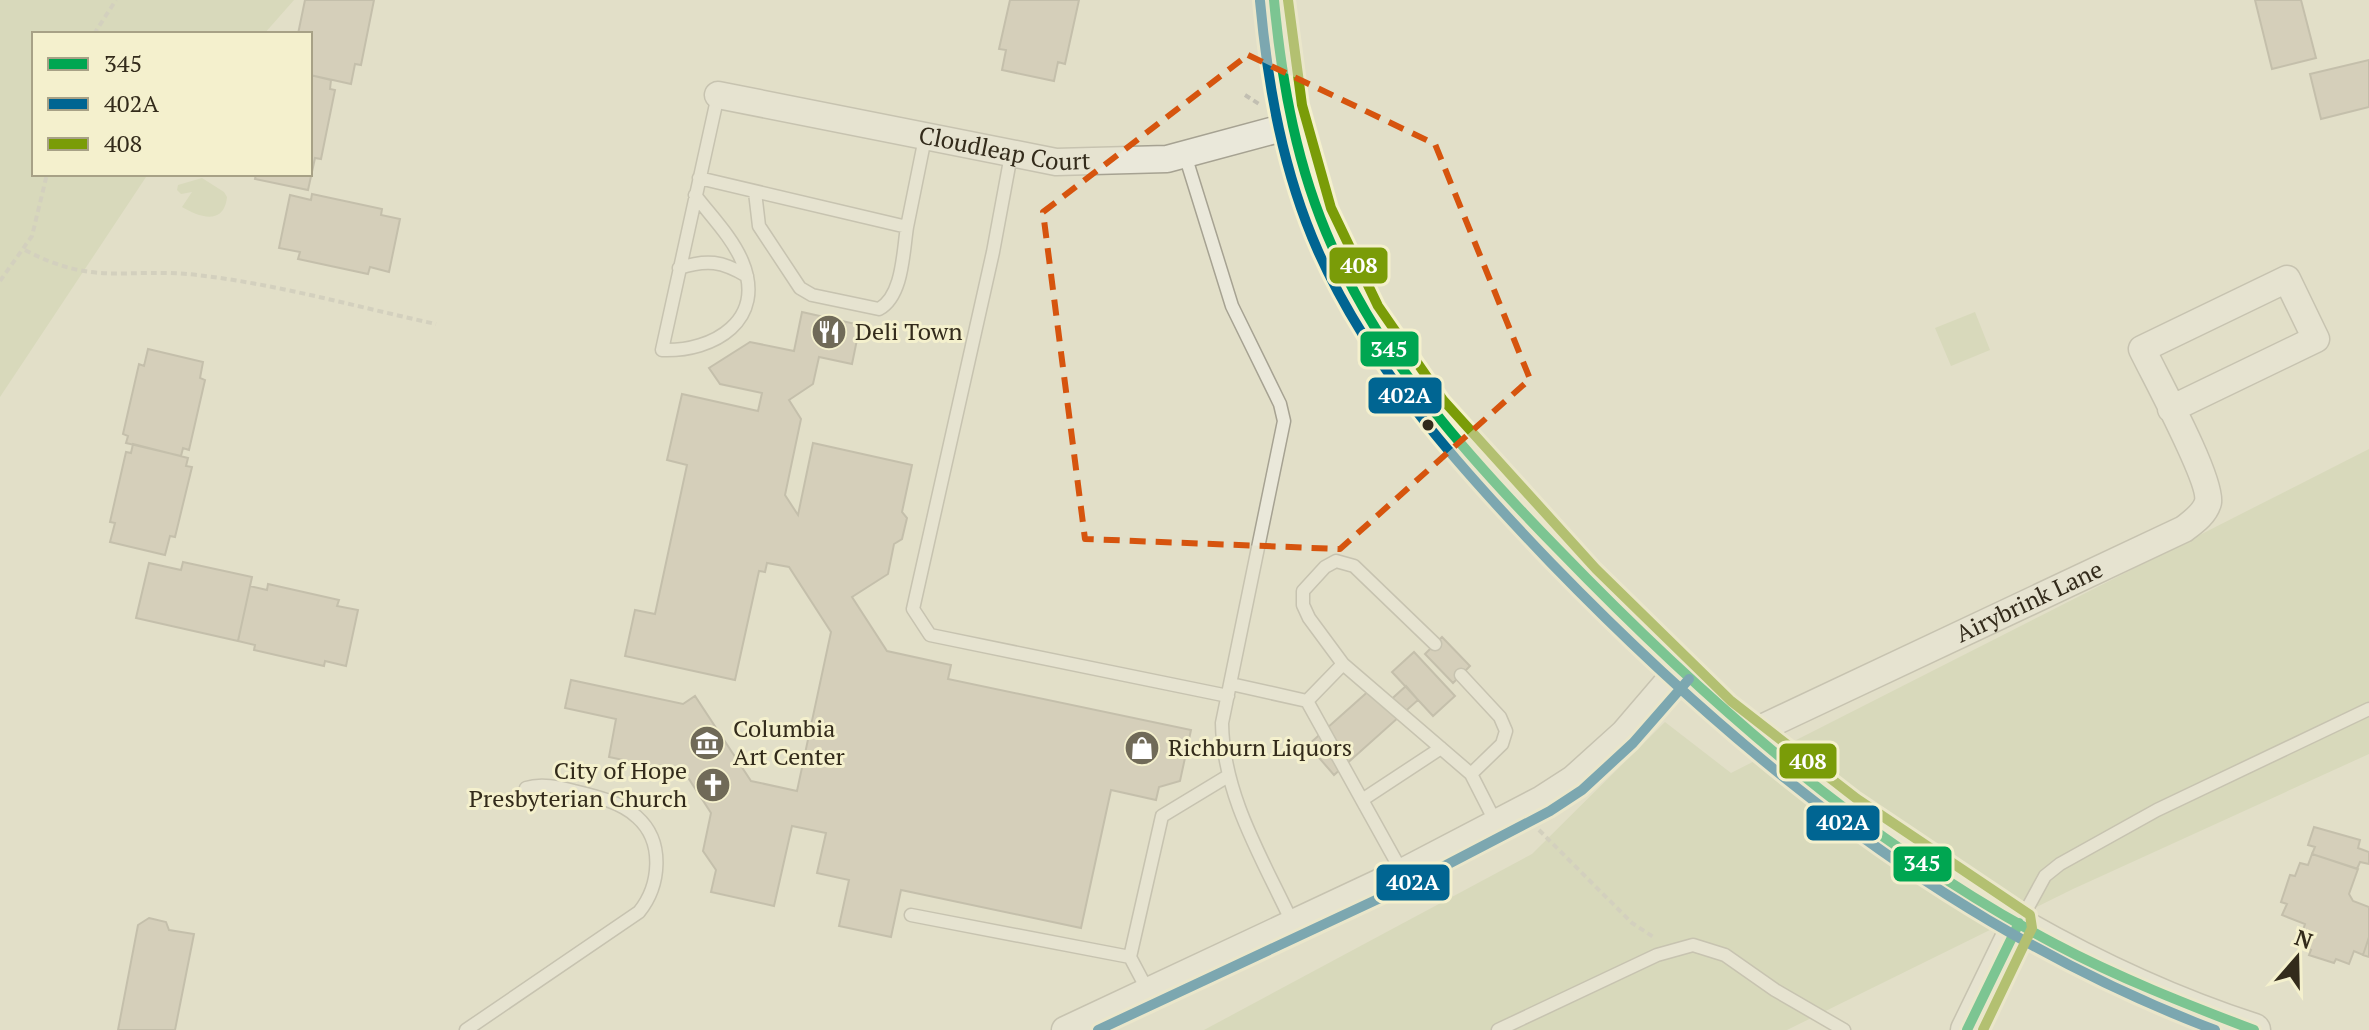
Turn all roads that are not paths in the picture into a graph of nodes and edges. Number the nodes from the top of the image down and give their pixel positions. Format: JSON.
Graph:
{"nodes":[{"id":1,"x":1274,"y":0,"type":"edge"},
{"id":2,"x":718,"y":95,"type":"joint"},
{"id":3,"x":1290,"y":126,"type":"junction"},
{"id":4,"x":925,"y":138,"type":"junction"},
{"id":5,"x":1011,"y":155,"type":"junction"},
{"id":6,"x":1185,"y":155,"type":"junction"},
{"id":7,"x":699,"y":178,"type":"junction"},
{"id":8,"x":755,"y":192,"type":"junction"},
{"id":9,"x":695,"y":195,"type":"junction"},
{"id":10,"x":907,"y":227,"type":"junction"},
{"id":11,"x":679,"y":268,"type":"junction"},
{"id":12,"x":747,"y":276,"type":"junction"},
{"id":13,"x":2171,"y":409,"type":"junction"},
{"id":14,"x":1435,"y":644,"type":"dead end"},
{"id":15,"x":1343,"y":664,"type":"junction"},
{"id":16,"x":1678,"y":670,"type":"junction"},
{"id":17,"x":1461,"y":675,"type":"dead end"},
{"id":18,"x":1230,"y":690,"type":"junction"},
{"id":19,"x":1307,"y":701,"type":"junction"},
{"id":20,"x":2369,"y":709,"type":"edge"},
{"id":21,"x":1749,"y":734,"type":"junction"},
{"id":22,"x":1441,"y":748,"type":"junction"},
{"id":23,"x":1471,"y":774,"type":"junction"},
{"id":24,"x":1228,"y":776,"type":"junction"},
{"id":25,"x":526,"y":788,"type":"dead end"},
{"id":26,"x":1362,"y":800,"type":"junction"},
{"id":27,"x":1496,"y":823,"type":"junction"},
{"id":28,"x":1402,"y":872,"type":"junction"},
{"id":29,"x":911,"y":915,"type":"dead end"},
{"id":30,"x":1292,"y":922,"type":"junction"},
{"id":31,"x":2019,"y":923,"type":"junction"},
{"id":32,"x":1130,"y":957,"type":"junction"},
{"id":33,"x":1148,"y":991,"type":"junction"},
{"id":34,"x":466,"y":1030,"type":"edge"},
{"id":35,"x":1065,"y":1030,"type":"edge"},
{"id":36,"x":1498,"y":1030,"type":"edge"},
{"id":37,"x":1844,"y":1030,"type":"edge"},
{"id":38,"x":1967,"y":1030,"type":"edge"},
{"id":39,"x":2254,"y":1030,"type":"edge"}],
"edges":[{"from":1,"to":3,"type":"street"},
{"from":2,"to":4,"type":"street","name":"Cloudleap Court"},
{"from":2,"to":7,"type":"lane"},
{"from":3,"to":6,"type":"street","name":"Cloudleap Court"},
{"from":3,"to":16,"type":"street"},
{"from":4,"to":5,"type":"street","name":"Cloudleap Court"},
{"from":4,"to":10,"type":"lane"},
{"from":5,"to":6,"type":"street","name":"Cloudleap Court"},
{"from":5,"to":18,"type":"lane"},
{"from":6,"to":18,"type":"lane"},
{"from":7,"to":8,"type":"lane"},
{"from":7,"to":9,"type":"lane"},
{"from":8,"to":10,"type":"lane"},
{"from":8,"to":10,"type":"lane"},
{"from":9,"to":11,"type":"lane"},
{"from":9,"to":12,"type":"lane"},
{"from":11,"to":12,"type":"lane"},
{"from":11,"to":12,"type":"lane"},
{"from":13,"to":13,"type":"street","name":"Airybrink Lane"},
{"from":13,"to":21,"type":"street","name":"Airybrink Lane"},
{"from":14,"to":15,"type":"lane"},
{"from":15,"to":19,"type":"lane"},
{"from":15,"to":22,"type":"lane"},
{"from":16,"to":21,"type":"street"},
{"from":16,"to":27,"type":"street"},
{"from":17,"to":23,"type":"lane"},
{"from":18,"to":19,"type":"lane"},
{"from":18,"to":24,"type":"lane"},
{"from":19,"to":26,"type":"lane"},
{"from":20,"to":31,"type":"lane"},
{"from":21,"to":31,"type":"street"},
{"from":22,"to":23,"type":"lane"},
{"from":22,"to":26,"type":"lane"},
{"from":23,"to":27,"type":"lane"},
{"from":24,"to":30,"type":"lane"},
{"from":24,"to":32,"type":"lane"},
{"from":25,"to":34,"type":"lane"},
{"from":26,"to":28,"type":"lane"},
{"from":27,"to":28,"type":"street"},
{"from":28,"to":30,"type":"street"},
{"from":29,"to":32,"type":"lane"},
{"from":30,"to":33,"type":"street"},
{"from":31,"to":38,"type":"street"},
{"from":31,"to":39,"type":"street"},
{"from":32,"to":33,"type":"lane"},
{"from":33,"to":35,"type":"street"},
{"from":36,"to":37,"type":"lane"}]}
